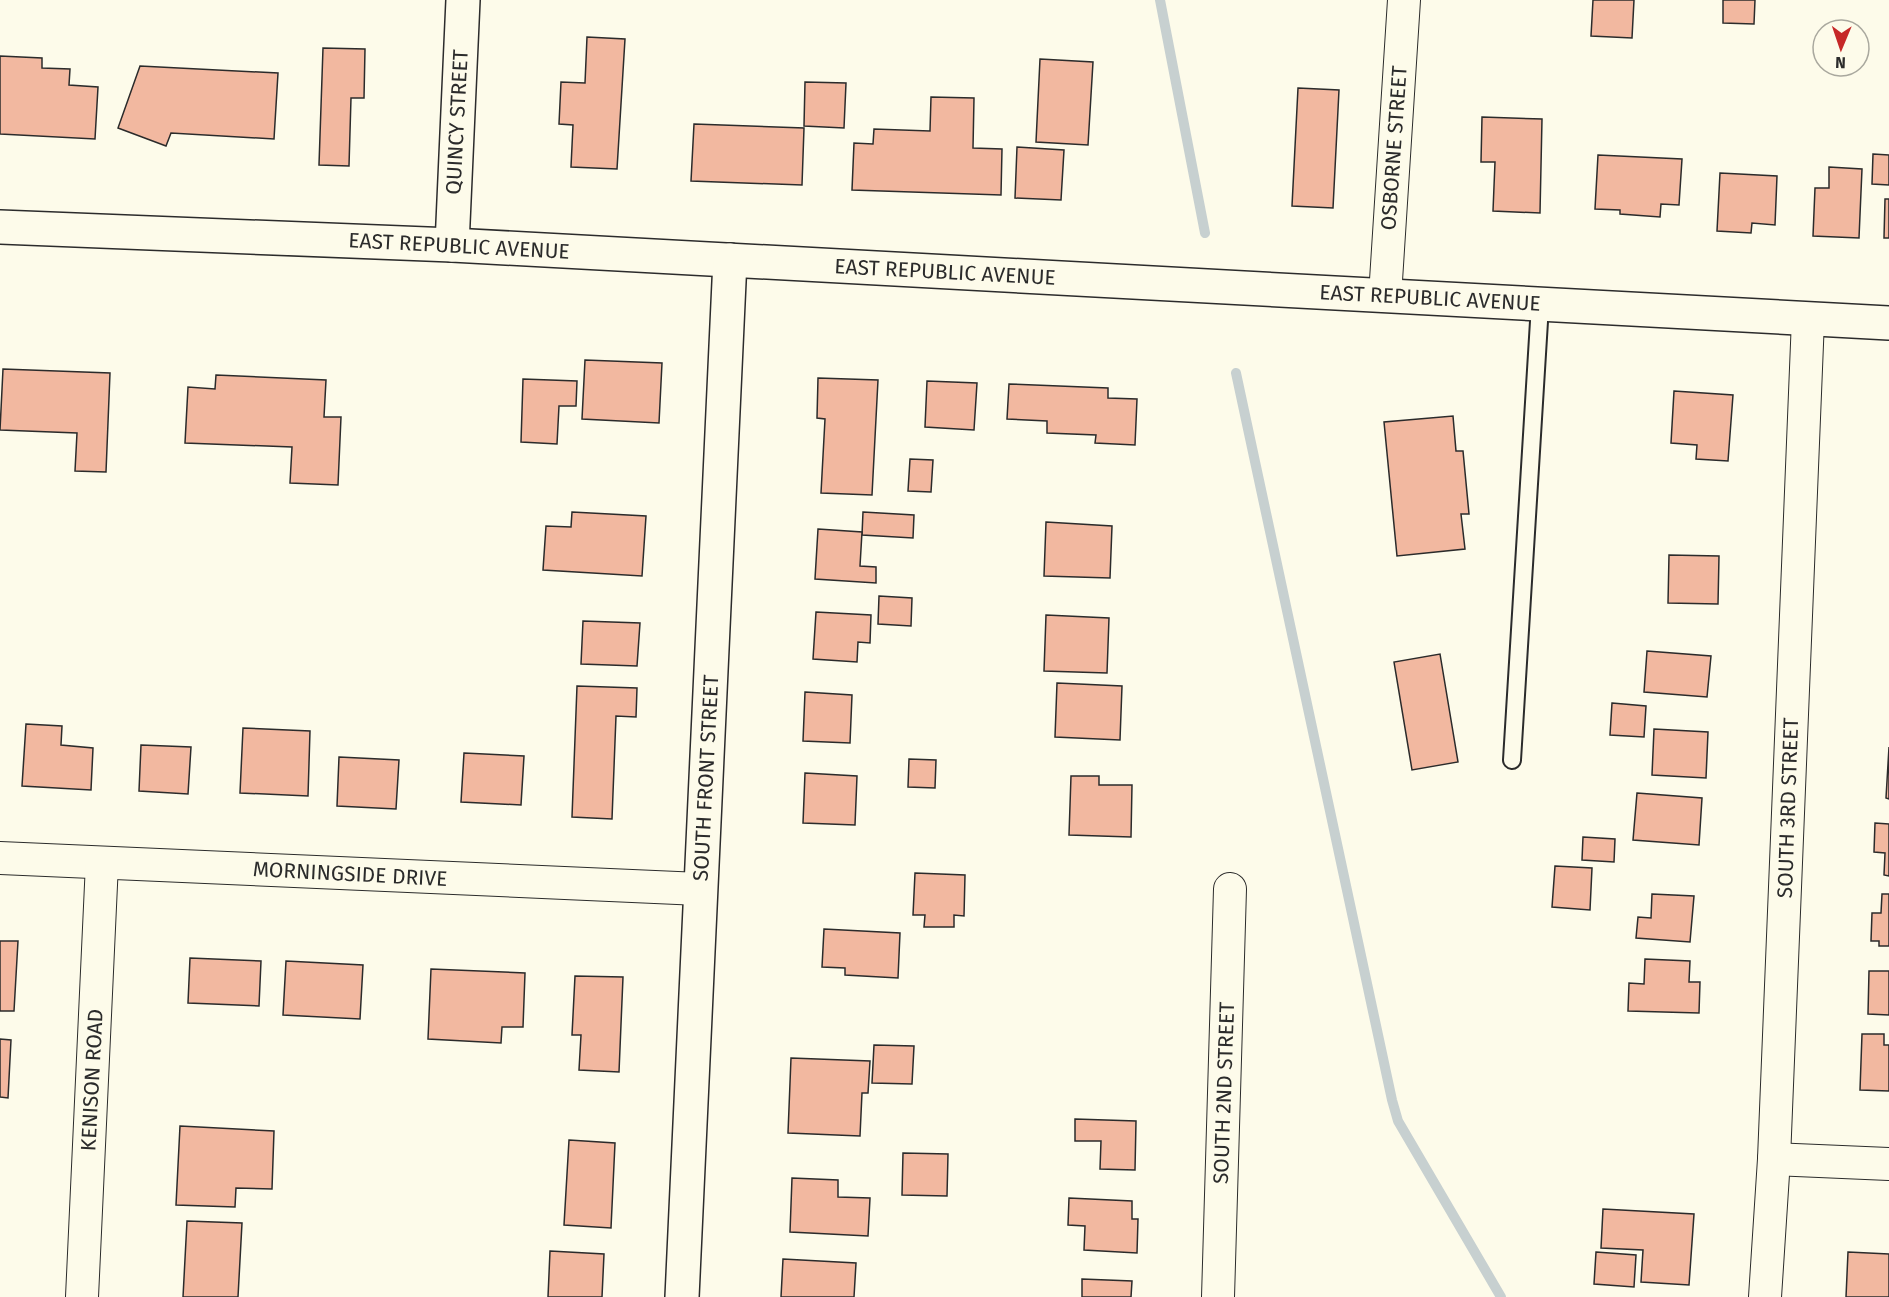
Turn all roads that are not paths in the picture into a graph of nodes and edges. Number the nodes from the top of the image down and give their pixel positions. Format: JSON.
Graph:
{"nodes":[{"id":1,"x":463,"y":0,"type":"edge"},
{"id":2,"x":1404,"y":0,"type":"edge"},
{"id":3,"x":0,"y":226,"type":"edge"},
{"id":4,"x":452,"y":244,"type":"junction"},
{"id":5,"x":730,"y":260,"type":"junction"},
{"id":6,"x":1385,"y":296,"type":"junction"},
{"id":7,"x":1540,"y":304,"type":"junction"},
{"id":8,"x":1808,"y":319,"type":"junction"},
{"id":9,"x":1889,"y":323,"type":"edge"},
{"id":10,"x":1512,"y":760,"type":"dead end"},
{"id":11,"x":0,"y":858,"type":"edge"},
{"id":12,"x":102,"y":863,"type":"junction"},
{"id":13,"x":700,"y":889,"type":"junction"},
{"id":14,"x":1230,"y":890,"type":"dead end"},
{"id":15,"x":1774,"y":1159,"type":"junction"},
{"id":16,"x":1889,"y":1164,"type":"edge"},
{"id":17,"x":82,"y":1297,"type":"edge"},
{"id":18,"x":682,"y":1297,"type":"edge"},
{"id":19,"x":1218,"y":1297,"type":"edge"},
{"id":20,"x":1765,"y":1297,"type":"edge"}],
"edges":[{"from":1,"to":4,"type":"street","name":"QUINCY STREET"},
{"from":2,"to":6,"type":"street","name":"OSBORNE STREET"},
{"from":3,"to":4,"type":"street","name":"EAST REPUBLIC AVENUE"},
{"from":4,"to":5,"type":"street","name":"EAST REPUBLIC AVENUE"},
{"from":5,"to":6,"type":"street","name":"EAST REPUBLIC AVENUE"},
{"from":5,"to":13,"type":"street","name":"SOUTH FRONT STREET"},
{"from":6,"to":7,"type":"street","name":"EAST REPUBLIC AVENUE"},
{"from":7,"to":8,"type":"street","name":"EAST REPUBLIC AVENUE"},
{"from":7,"to":10,"type":"lane"},
{"from":8,"to":9,"type":"street","name":"EAST REPUBLIC AVENUE"},
{"from":8,"to":15,"type":"street","name":"SOUTH 3RD STREET"},
{"from":11,"to":12,"type":"street","name":"MORNINGSIDE DRIVE"},
{"from":12,"to":13,"type":"street","name":"MORNINGSIDE DRIVE"},
{"from":12,"to":17,"type":"street","name":"KENISON ROAD"},
{"from":13,"to":18,"type":"street","name":"SOUTH FRONT STREET"},
{"from":14,"to":19,"type":"street","name":"SOUTH 2ND STREET"},
{"from":15,"to":16,"type":"street"},
{"from":15,"to":20,"type":"street","name":"SOUTH 3RD STREET"}]}
